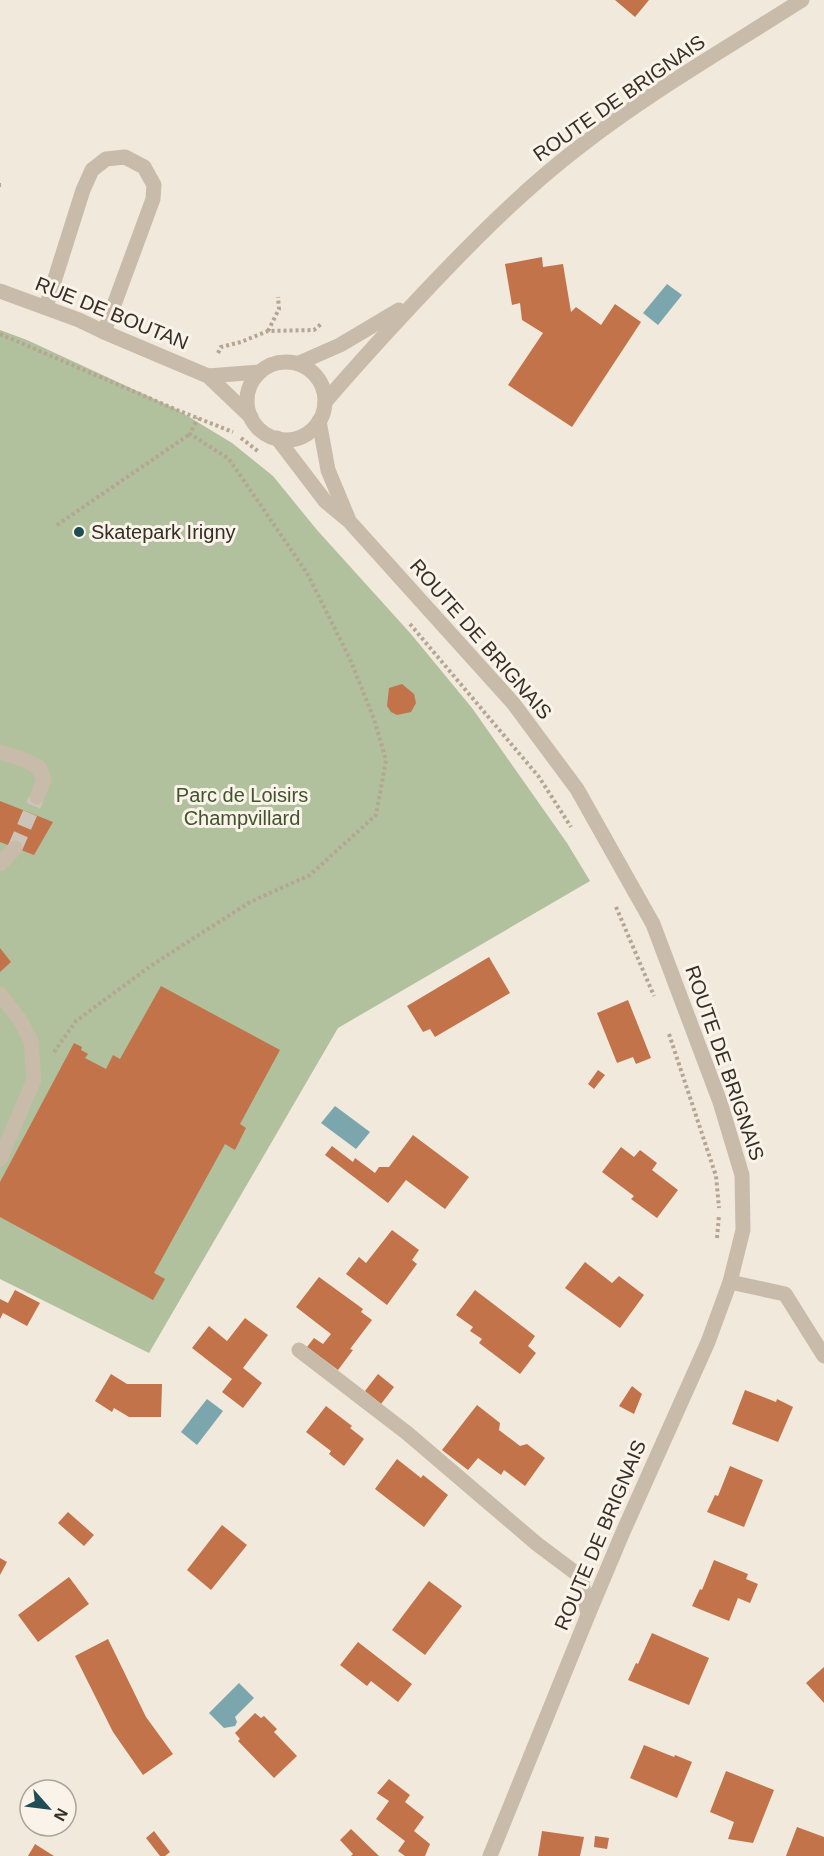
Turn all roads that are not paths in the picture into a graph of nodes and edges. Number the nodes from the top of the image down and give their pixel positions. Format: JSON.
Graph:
{"nodes":[{"id":1,"x":802,"y":0,"type":"edge"},
{"id":2,"x":0,"y":291,"type":"edge"},
{"id":3,"x":422,"y":295,"type":"junction"},
{"id":4,"x":46,"y":307,"type":"junction"},
{"id":5,"x":104,"y":332,"type":"junction"},
{"id":6,"x":298,"y":363,"type":"junction"},
{"id":7,"x":260,"y":372,"type":"junction"},
{"id":8,"x":208,"y":376,"type":"junction"},
{"id":9,"x":325,"y":402,"type":"junction"},
{"id":10,"x":251,"y":417,"type":"junction"},
{"id":11,"x":319,"y":421,"type":"junction"},
{"id":12,"x":277,"y":438,"type":"junction"},
{"id":13,"x":349,"y":521,"type":"junction"},
{"id":14,"x":0,"y":752,"type":"edge"},
{"id":15,"x":37,"y":797,"type":"tunnel mouth"},
{"id":16,"x":15,"y":848,"type":"tunnel mouth"},
{"id":17,"x":0,"y":864,"type":"edge"},
{"id":18,"x":0,"y":994,"type":"edge"},
{"id":19,"x":0,"y":1159,"type":"edge"},
{"id":20,"x":730,"y":1282,"type":"junction"},
{"id":21,"x":299,"y":1350,"type":"dead end"},
{"id":22,"x":824,"y":1356,"type":"edge"},
{"id":23,"x":588,"y":1615,"type":"junction"},
{"id":24,"x":490,"y":1856,"type":"edge"}],
"edges":[{"from":1,"to":3,"type":"street","name":"ROUTE DE BRIGNAIS"},
{"from":2,"to":4,"type":"street","name":"RUE DE BOUTAN"},
{"from":3,"to":6,"type":"street","name":"ROUTE DE BRIGNAIS"},
{"from":3,"to":9,"type":"street","name":"ROUTE DE BRIGNAIS"},
{"from":4,"to":5,"type":"street","name":"RUE DE BOUTAN"},
{"from":4,"to":5,"type":"street"},
{"from":5,"to":8,"type":"street","name":"RUE DE BOUTAN"},
{"from":6,"to":7,"type":"street"},
{"from":6,"to":9,"type":"street"},
{"from":7,"to":8,"type":"street","name":"RUE DE BOUTAN"},
{"from":7,"to":10,"type":"street"},
{"from":8,"to":10,"type":"street","name":"RUE DE BOUTAN"},
{"from":9,"to":11,"type":"street"},
{"from":10,"to":12,"type":"street"},
{"from":11,"to":12,"type":"street"},
{"from":11,"to":13,"type":"street","name":"ROUTE DE BRIGNAIS"},
{"from":12,"to":13,"type":"street","name":"ROUTE DE BRIGNAIS"},
{"from":13,"to":20,"type":"street","name":"ROUTE DE BRIGNAIS"},
{"from":14,"to":15,"type":"street"},
{"from":16,"to":17,"type":"street"},
{"from":18,"to":19,"type":"street"},
{"from":20,"to":22,"type":"street"},
{"from":20,"to":23,"type":"street","name":"ROUTE DE BRIGNAIS"},
{"from":21,"to":23,"type":"street"},
{"from":23,"to":24,"type":"street","name":"ROUTE DE BRIGNAIS"}]}
